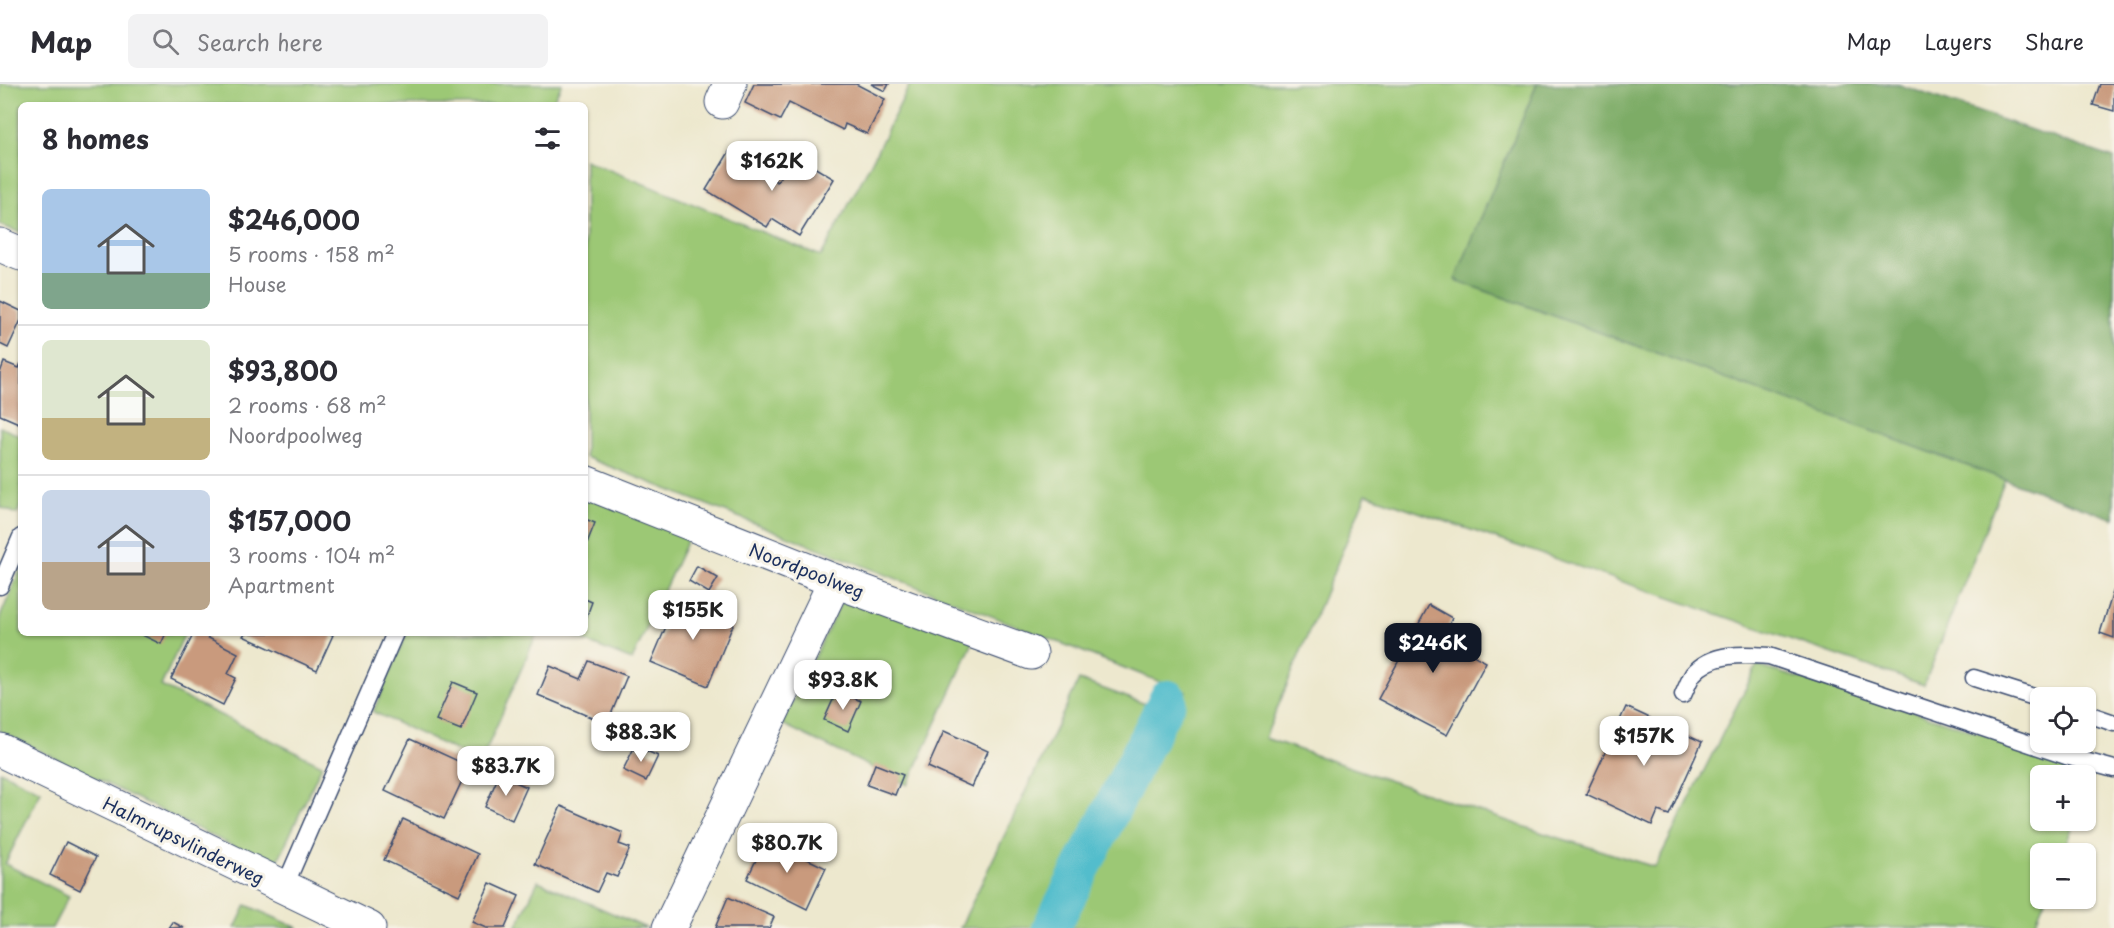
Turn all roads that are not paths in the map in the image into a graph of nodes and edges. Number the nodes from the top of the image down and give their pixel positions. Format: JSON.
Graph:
{"nodes":[{"id":1,"x":0,"y":245,"type":"edge"},
{"id":2,"x":18,"y":253,"type":"edge"},
{"id":3,"x":588,"y":483,"type":"edge"},
{"id":4,"x":18,"y":544,"type":"edge"},
{"id":5,"x":835,"y":581,"type":"junction"},
{"id":6,"x":0,"y":586,"type":"edge"},
{"id":7,"x":393,"y":636,"type":"edge"},
{"id":8,"x":1031,"y":653,"type":"dead end"},
{"id":9,"x":1974,"y":678,"type":"dead end"},
{"id":10,"x":1683,"y":695,"type":"dead end"},
{"id":11,"x":2030,"y":696,"type":"edge"},
{"id":12,"x":2096,"y":717,"type":"edge"},
{"id":13,"x":2114,"y":723,"type":"edge"},
{"id":14,"x":0,"y":750,"type":"edge"},
{"id":15,"x":2114,"y":769,"type":"edge"},
{"id":16,"x":284,"y":888,"type":"junction"},
{"id":17,"x":369,"y":928,"type":"edge"},
{"id":18,"x":669,"y":928,"type":"edge"}],
"edges":[{"from":1,"to":2,"type":"street"},
{"from":3,"to":5,"type":"street","name":"Noordpoolweg"},
{"from":4,"to":6,"type":"lane"},
{"from":5,"to":8,"type":"street","name":"Noordpoolweg"},
{"from":5,"to":18,"type":"street"},
{"from":7,"to":16,"type":"lane"},
{"from":9,"to":11,"type":"lane"},
{"from":10,"to":15,"type":"lane"},
{"from":12,"to":13,"type":"lane"},
{"from":14,"to":16,"type":"street","name":"Halmrupsvlinderweg"},
{"from":16,"to":17,"type":"street","name":"Halmrupsvlinderweg"}]}
